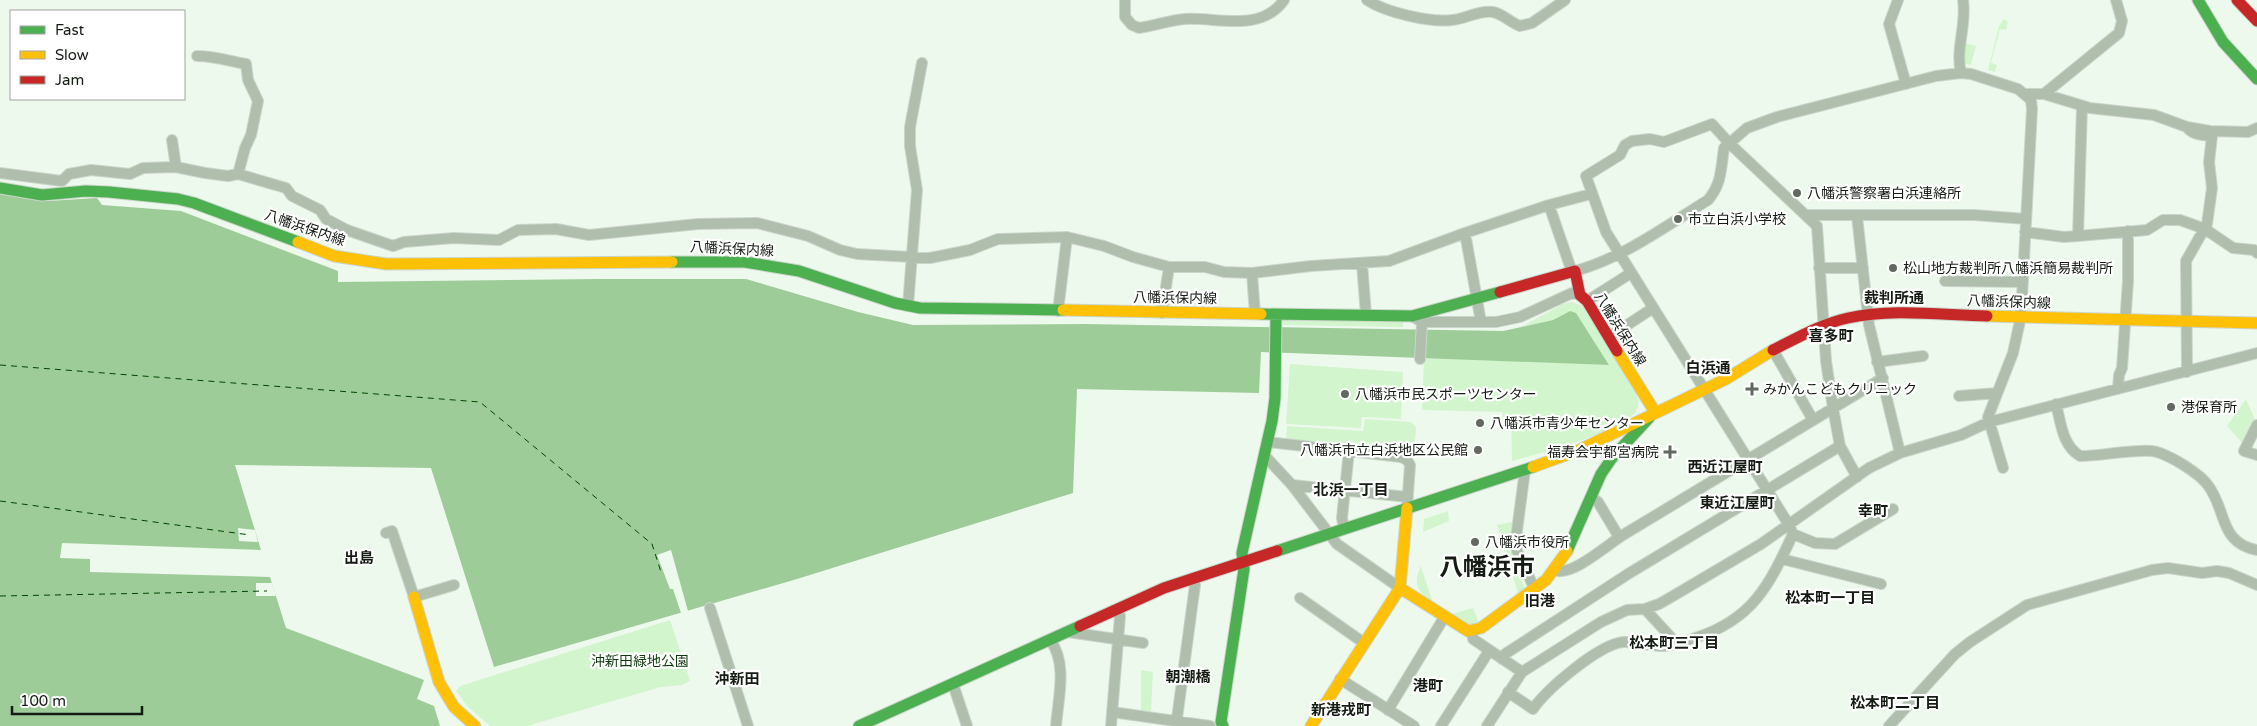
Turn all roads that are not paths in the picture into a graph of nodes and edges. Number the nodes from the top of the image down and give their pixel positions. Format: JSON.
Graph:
{"nodes":[{"id":1,"x":1125,"y":0,"type":"edge"},
{"id":2,"x":1284,"y":0,"type":"edge"},
{"id":3,"x":1367,"y":0,"type":"edge"},
{"id":4,"x":1566,"y":0,"type":"edge"},
{"id":5,"x":1898,"y":0,"type":"edge"},
{"id":6,"x":1963,"y":0,"type":"edge"},
{"id":7,"x":2116,"y":0,"type":"edge"},
{"id":8,"x":2237,"y":0,"type":"edge"},
{"id":9,"x":2203,"y":1,"type":"edge"},
{"id":10,"x":2257,"y":21,"type":"edge"},
{"id":11,"x":197,"y":56,"type":"dead end"},
{"id":12,"x":922,"y":63,"type":"dead end"},
{"id":13,"x":1961,"y":73,"type":"junction"},
{"id":14,"x":2257,"y":79,"type":"edge"},
{"id":15,"x":1906,"y":84,"type":"junction"},
{"id":16,"x":2027,"y":94,"type":"junction"},
{"id":17,"x":2044,"y":94,"type":"junction"},
{"id":18,"x":2082,"y":106,"type":"junction"},
{"id":19,"x":2187,"y":128,"type":"junction"},
{"id":20,"x":2257,"y":128,"type":"edge"},
{"id":21,"x":172,"y":140,"type":"dead end"},
{"id":22,"x":1728,"y":143,"type":"junction"},
{"id":23,"x":176,"y":167,"type":"junction"},
{"id":24,"x":0,"y":172,"type":"edge"},
{"id":25,"x":238,"y":174,"type":"junction"},
{"id":26,"x":62,"y":181,"type":"junction"},
{"id":27,"x":0,"y":188,"type":"edge"},
{"id":28,"x":86,"y":191,"type":"junction"},
{"id":29,"x":1591,"y":194,"type":"junction"},
{"id":30,"x":1549,"y":205,"type":"junction"},
{"id":31,"x":1808,"y":215,"type":"junction"},
{"id":32,"x":1858,"y":216,"type":"junction"},
{"id":33,"x":2026,"y":220,"type":"junction"},
{"id":34,"x":2205,"y":229,"type":"junction"},
{"id":35,"x":2128,"y":231,"type":"junction"},
{"id":36,"x":2025,"y":232,"type":"junction"},
{"id":37,"x":1465,"y":233,"type":"junction"},
{"id":38,"x":2078,"y":236,"type":"junction"},
{"id":39,"x":1067,"y":237,"type":"junction"},
{"id":40,"x":2257,"y":253,"type":"edge"},
{"id":41,"x":1619,"y":254,"type":"junction"},
{"id":42,"x":911,"y":257,"type":"junction"},
{"id":43,"x":1362,"y":263,"type":"junction"},
{"id":44,"x":1169,"y":266,"type":"junction"},
{"id":45,"x":1819,"y":268,"type":"junction"},
{"id":46,"x":1863,"y":268,"type":"junction"},
{"id":47,"x":1573,"y":272,"type":"junction"},
{"id":48,"x":1252,"y":273,"type":"junction"},
{"id":49,"x":1631,"y":273,"type":"junction"},
{"id":50,"x":1945,"y":281,"type":"dead end"},
{"id":51,"x":2022,"y":282,"type":"junction"},
{"id":52,"x":1584,"y":298,"type":"junction"},
{"id":53,"x":1476,"y":299,"type":"junction"},
{"id":54,"x":908,"y":306,"type":"junction"},
{"id":55,"x":1654,"y":308,"type":"junction"},
{"id":56,"x":1058,"y":311,"type":"junction"},
{"id":57,"x":1162,"y":313,"type":"junction"},
{"id":58,"x":1255,"y":314,"type":"junction"},
{"id":59,"x":1366,"y":316,"type":"junction"},
{"id":60,"x":1868,"y":316,"type":"junction"},
{"id":61,"x":2021,"y":316,"type":"junction"},
{"id":62,"x":1276,"y":320,"type":"junction"},
{"id":63,"x":1418,"y":322,"type":"junction"},
{"id":64,"x":1481,"y":322,"type":"junction"},
{"id":65,"x":2125,"y":322,"type":"junction"},
{"id":66,"x":2187,"y":322,"type":"junction"},
{"id":67,"x":2257,"y":323,"type":"edge"},
{"id":68,"x":1825,"y":325,"type":"junction"},
{"id":69,"x":1609,"y":338,"type":"junction"},
{"id":70,"x":1773,"y":350,"type":"junction"},
{"id":71,"x":2257,"y":353,"type":"edge"},
{"id":72,"x":1924,"y":356,"type":"dead end"},
{"id":73,"x":1420,"y":359,"type":"dead end"},
{"id":74,"x":1877,"y":362,"type":"junction"},
{"id":75,"x":2187,"y":372,"type":"junction"},
{"id":76,"x":1883,"y":378,"type":"junction"},
{"id":77,"x":1704,"y":389,"type":"junction"},
{"id":78,"x":2118,"y":389,"type":"junction"},
{"id":79,"x":1997,"y":393,"type":"junction"},
{"id":80,"x":1959,"y":396,"type":"dead end"},
{"id":81,"x":2056,"y":404,"type":"junction"},
{"id":82,"x":1833,"y":408,"type":"junction"},
{"id":83,"x":1655,"y":412,"type":"junction"},
{"id":84,"x":1813,"y":420,"type":"junction"},
{"id":85,"x":1989,"y":422,"type":"junction"},
{"id":86,"x":2257,"y":425,"type":"edge"},
{"id":87,"x":1268,"y":442,"type":"junction"},
{"id":88,"x":1840,"y":446,"type":"junction"},
{"id":89,"x":1349,"y":451,"type":"junction"},
{"id":90,"x":1900,"y":453,"type":"junction"},
{"id":91,"x":2257,"y":455,"type":"edge"},
{"id":92,"x":1265,"y":456,"type":"junction"},
{"id":93,"x":1748,"y":460,"type":"junction"},
{"id":94,"x":2003,"y":468,"type":"dead end"},
{"id":95,"x":1525,"y":470,"type":"junction"},
{"id":96,"x":1857,"y":477,"type":"junction"},
{"id":97,"x":1292,"y":485,"type":"junction"},
{"id":98,"x":1344,"y":491,"type":"junction"},
{"id":99,"x":1766,"y":491,"type":"junction"},
{"id":100,"x":1591,"y":497,"type":"junction"},
{"id":101,"x":1407,"y":502,"type":"junction"},
{"id":102,"x":1893,"y":509,"type":"dead end"},
{"id":103,"x":1344,"y":528,"type":"junction"},
{"id":104,"x":1791,"y":530,"type":"junction"},
{"id":105,"x":386,"y":532,"type":"dead end"},
{"id":106,"x":1328,"y":534,"type":"junction"},
{"id":107,"x":1619,"y":537,"type":"junction"},
{"id":108,"x":2257,"y":550,"type":"edge"},
{"id":109,"x":1782,"y":558,"type":"junction"},
{"id":110,"x":1242,"y":561,"type":"junction"},
{"id":111,"x":1554,"y":570,"type":"junction"},
{"id":112,"x":1194,"y":578,"type":"junction"},
{"id":113,"x":1881,"y":584,"type":"dead end"},
{"id":114,"x":454,"y":585,"type":"dead end"},
{"id":115,"x":2257,"y":585,"type":"edge"},
{"id":116,"x":1400,"y":588,"type":"junction"},
{"id":117,"x":1535,"y":590,"type":"junction"},
{"id":118,"x":414,"y":597,"type":"junction"},
{"id":119,"x":1300,"y":598,"type":"dead end"},
{"id":120,"x":710,"y":608,"type":"dead end"},
{"id":121,"x":1644,"y":609,"type":"junction"},
{"id":122,"x":1114,"y":610,"type":"junction"},
{"id":123,"x":1445,"y":616,"type":"junction"},
{"id":124,"x":1472,"y":631,"type":"junction"},
{"id":125,"x":1068,"y":632,"type":"junction"},
{"id":126,"x":1050,"y":640,"type":"junction"},
{"id":127,"x":1118,"y":640,"type":"junction"},
{"id":128,"x":1143,"y":643,"type":"dead end"},
{"id":129,"x":1364,"y":644,"type":"junction"},
{"id":130,"x":1677,"y":644,"type":"junction"},
{"id":131,"x":1489,"y":651,"type":"junction"},
{"id":132,"x":1502,"y":659,"type":"junction"},
{"id":133,"x":1522,"y":672,"type":"junction"},
{"id":134,"x":1340,"y":679,"type":"junction"},
{"id":135,"x":953,"y":684,"type":"junction"},
{"id":136,"x":1508,"y":692,"type":"junction"},
{"id":137,"x":1388,"y":710,"type":"junction"},
{"id":138,"x":1112,"y":712,"type":"junction"},
{"id":139,"x":1176,"y":724,"type":"edge"},
{"id":140,"x":1315,"y":724,"type":"edge"},
{"id":141,"x":475,"y":726,"type":"edge"},
{"id":142,"x":748,"y":726,"type":"edge"},
{"id":143,"x":859,"y":726,"type":"edge"},
{"id":144,"x":967,"y":726,"type":"edge"},
{"id":145,"x":1056,"y":726,"type":"edge"},
{"id":146,"x":1111,"y":726,"type":"edge"},
{"id":147,"x":1210,"y":726,"type":"edge"},
{"id":148,"x":1223,"y":726,"type":"edge"},
{"id":149,"x":1414,"y":726,"type":"edge"},
{"id":150,"x":1441,"y":726,"type":"edge"},
{"id":151,"x":1487,"y":726,"type":"edge"},
{"id":152,"x":1889,"y":726,"type":"edge"}],
"edges":[{"from":1,"to":2,"type":"street"},
{"from":3,"to":4,"type":"street"},
{"from":5,"to":15,"type":"street"},
{"from":6,"to":13,"type":"street"},
{"from":7,"to":17,"type":"street"},
{"from":8,"to":10,"type":"main road"},
{"from":9,"to":14,"type":"main road"},
{"from":11,"to":25,"type":"street"},
{"from":12,"to":42,"type":"street"},
{"from":13,"to":15,"type":"street"},
{"from":13,"to":16,"type":"street"},
{"from":15,"to":22,"type":"street"},
{"from":16,"to":17,"type":"street"},
{"from":16,"to":33,"type":"street"},
{"from":17,"to":18,"type":"street"},
{"from":18,"to":19,"type":"street"},
{"from":18,"to":38,"type":"street"},
{"from":19,"to":20,"type":"street"},
{"from":19,"to":34,"type":"street"},
{"from":21,"to":23,"type":"street"},
{"from":22,"to":29,"type":"street"},
{"from":22,"to":31,"type":"street"},
{"from":22,"to":41,"type":"street"},
{"from":23,"to":25,"type":"street"},
{"from":23,"to":26,"type":"street"},
{"from":24,"to":26,"type":"street"},
{"from":25,"to":42,"type":"street"},
{"from":26,"to":28,"type":"street"},
{"from":27,"to":28,"type":"main road","name":"八幡浜保内線"},
{"from":28,"to":54,"type":"main road","name":"八幡浜保内線"},
{"from":29,"to":30,"type":"street"},
{"from":29,"to":41,"type":"street"},
{"from":30,"to":37,"type":"street"},
{"from":30,"to":47,"type":"street"},
{"from":31,"to":32,"type":"street"},
{"from":31,"to":45,"type":"street"},
{"from":32,"to":33,"type":"street"},
{"from":32,"to":46,"type":"street"},
{"from":33,"to":36,"type":"street"},
{"from":34,"to":35,"type":"street"},
{"from":34,"to":40,"type":"street"},
{"from":34,"to":66,"type":"street"},
{"from":35,"to":38,"type":"street"},
{"from":35,"to":65,"type":"street"},
{"from":36,"to":38,"type":"street"},
{"from":36,"to":51,"type":"street"},
{"from":37,"to":43,"type":"street"},
{"from":37,"to":53,"type":"street"},
{"from":39,"to":42,"type":"street"},
{"from":39,"to":44,"type":"street"},
{"from":39,"to":56,"type":"street"},
{"from":41,"to":47,"type":"street"},
{"from":41,"to":49,"type":"street"},
{"from":42,"to":54,"type":"street"},
{"from":43,"to":48,"type":"street"},
{"from":43,"to":59,"type":"street"},
{"from":44,"to":48,"type":"street"},
{"from":44,"to":57,"type":"street"},
{"from":45,"to":46,"type":"street"},
{"from":45,"to":68,"type":"street"},
{"from":46,"to":60,"type":"street"},
{"from":47,"to":52,"type":"main road","name":"八幡浜保内線"},
{"from":47,"to":53,"type":"main road","name":"八幡浜保内線"},
{"from":48,"to":58,"type":"street"},
{"from":49,"to":52,"type":"street"},
{"from":49,"to":55,"type":"street"},
{"from":50,"to":51,"type":"street"},
{"from":51,"to":61,"type":"street"},
{"from":52,"to":64,"type":"street"},
{"from":52,"to":69,"type":"main road","name":"八幡浜保内線"},
{"from":53,"to":63,"type":"main road","name":"八幡浜保内線"},
{"from":53,"to":64,"type":"street"},
{"from":54,"to":56,"type":"main road","name":"八幡浜保内線"},
{"from":55,"to":69,"type":"street"},
{"from":55,"to":77,"type":"street"},
{"from":56,"to":57,"type":"main road","name":"八幡浜保内線"},
{"from":57,"to":58,"type":"main road","name":"八幡浜保内線"},
{"from":58,"to":62,"type":"main road","name":"八幡浜保内線"},
{"from":59,"to":62,"type":"main road","name":"八幡浜保内線"},
{"from":59,"to":63,"type":"main road","name":"八幡浜保内線"},
{"from":60,"to":61,"type":"main road","name":"八幡浜保内線"},
{"from":60,"to":68,"type":"main road","name":"八幡浜保内線"},
{"from":60,"to":74,"type":"street"},
{"from":61,"to":65,"type":"main road","name":"八幡浜保内線"},
{"from":61,"to":79,"type":"street"},
{"from":62,"to":87,"type":"main road"},
{"from":63,"to":64,"type":"street"},
{"from":63,"to":73,"type":"street"},
{"from":65,"to":66,"type":"main road","name":"八幡浜保内線"},
{"from":65,"to":78,"type":"street"},
{"from":66,"to":67,"type":"main road","name":"八幡浜保内線"},
{"from":66,"to":75,"type":"street"},
{"from":68,"to":70,"type":"main road","name":"八幡浜保内線"},
{"from":68,"to":82,"type":"street"},
{"from":69,"to":83,"type":"main road","name":"八幡浜保内線"},
{"from":70,"to":77,"type":"main road","name":"八幡浜保内線"},
{"from":70,"to":84,"type":"street"},
{"from":71,"to":75,"type":"street"},
{"from":72,"to":74,"type":"street"},
{"from":74,"to":76,"type":"street"},
{"from":75,"to":78,"type":"street"},
{"from":76,"to":82,"type":"street"},
{"from":76,"to":90,"type":"street"},
{"from":77,"to":83,"type":"main road","name":"八幡浜保内線"},
{"from":77,"to":93,"type":"street"},
{"from":78,"to":81,"type":"street"},
{"from":79,"to":80,"type":"street"},
{"from":79,"to":85,"type":"street"},
{"from":81,"to":85,"type":"street"},
{"from":81,"to":108,"type":"street"},
{"from":82,"to":84,"type":"street"},
{"from":82,"to":88,"type":"street"},
{"from":83,"to":95,"type":"main road"},
{"from":83,"to":100,"type":"main road"},
{"from":84,"to":93,"type":"street"},
{"from":85,"to":90,"type":"street"},
{"from":85,"to":94,"type":"street"},
{"from":86,"to":91,"type":"street"},
{"from":87,"to":89,"type":"street"},
{"from":87,"to":92,"type":"main road"},
{"from":88,"to":96,"type":"street"},
{"from":88,"to":99,"type":"street"},
{"from":89,"to":98,"type":"street"},
{"from":89,"to":101,"type":"street"},
{"from":90,"to":96,"type":"street"},
{"from":92,"to":97,"type":"street"},
{"from":92,"to":110,"type":"main road"},
{"from":93,"to":99,"type":"street"},
{"from":93,"to":107,"type":"street"},
{"from":95,"to":101,"type":"main road"},
{"from":95,"to":117,"type":"street"},
{"from":96,"to":104,"type":"street"},
{"from":97,"to":98,"type":"street"},
{"from":97,"to":106,"type":"street"},
{"from":98,"to":101,"type":"street"},
{"from":98,"to":103,"type":"street"},
{"from":99,"to":104,"type":"street"},
{"from":99,"to":132,"type":"street"},
{"from":100,"to":107,"type":"street"},
{"from":100,"to":111,"type":"main road"},
{"from":101,"to":103,"type":"main road"},
{"from":101,"to":116,"type":"main road"},
{"from":102,"to":104,"type":"street"},
{"from":103,"to":106,"type":"main road"},
{"from":104,"to":109,"type":"street"},
{"from":104,"to":121,"type":"street"},
{"from":105,"to":118,"type":"street"},
{"from":106,"to":110,"type":"main road"},
{"from":106,"to":116,"type":"street"},
{"from":107,"to":111,"type":"street"},
{"from":109,"to":113,"type":"street"},
{"from":109,"to":130,"type":"street"},
{"from":110,"to":112,"type":"main road"},
{"from":110,"to":148,"type":"main road"},
{"from":111,"to":117,"type":"main road"},
{"from":112,"to":122,"type":"main road"},
{"from":112,"to":139,"type":"street"},
{"from":114,"to":118,"type":"street"},
{"from":115,"to":152,"type":"street"},
{"from":116,"to":123,"type":"main road"},
{"from":116,"to":129,"type":"main road"},
{"from":117,"to":124,"type":"main road"},
{"from":118,"to":141,"type":"main road"},
{"from":119,"to":129,"type":"street"},
{"from":120,"to":142,"type":"street"},
{"from":121,"to":130,"type":"street"},
{"from":121,"to":133,"type":"street"},
{"from":122,"to":125,"type":"main road"},
{"from":122,"to":127,"type":"street"},
{"from":123,"to":124,"type":"main road"},
{"from":123,"to":137,"type":"street"},
{"from":124,"to":131,"type":"street"},
{"from":125,"to":126,"type":"main road"},
{"from":125,"to":127,"type":"street"},
{"from":126,"to":135,"type":"main road"},
{"from":126,"to":145,"type":"street"},
{"from":127,"to":128,"type":"street"},
{"from":127,"to":138,"type":"street"},
{"from":129,"to":134,"type":"main road"},
{"from":130,"to":136,"type":"street"},
{"from":131,"to":132,"type":"street"},
{"from":131,"to":150,"type":"street"},
{"from":132,"to":133,"type":"street"},
{"from":133,"to":136,"type":"street"},
{"from":134,"to":137,"type":"street"},
{"from":134,"to":140,"type":"main road"},
{"from":135,"to":143,"type":"main road"},
{"from":135,"to":144,"type":"street"},
{"from":136,"to":151,"type":"street"},
{"from":137,"to":149,"type":"street"},
{"from":138,"to":139,"type":"street"},
{"from":138,"to":146,"type":"street"},
{"from":139,"to":147,"type":"street"}]}
